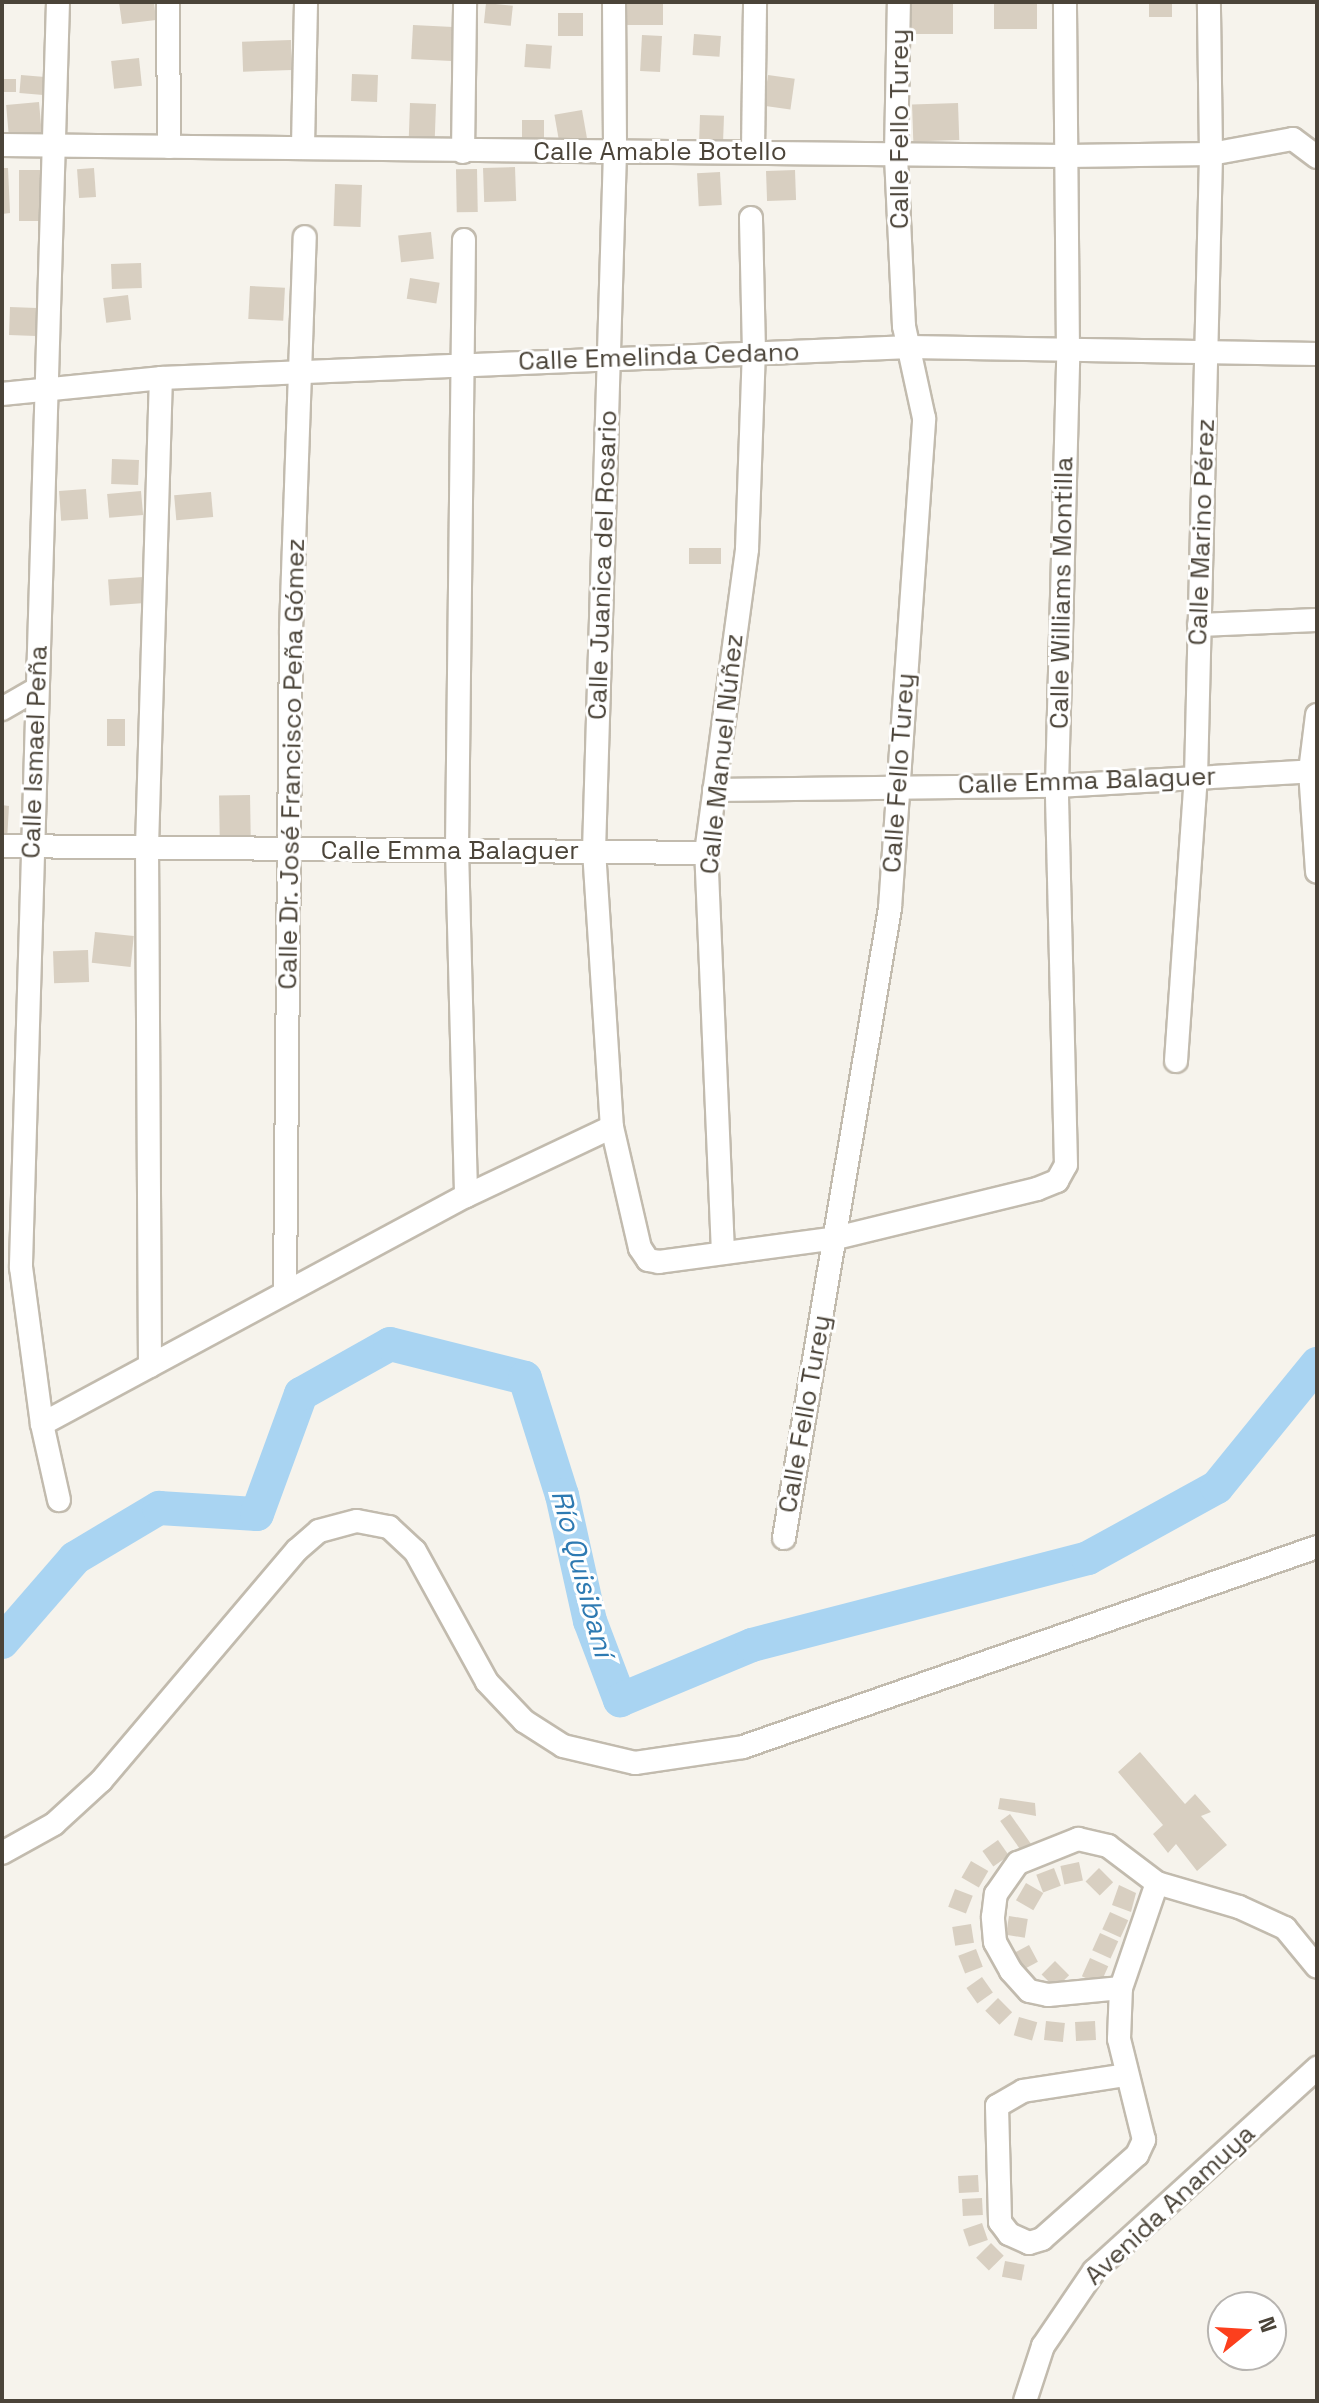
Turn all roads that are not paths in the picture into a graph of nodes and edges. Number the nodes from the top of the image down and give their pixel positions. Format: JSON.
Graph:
{"nodes":[{"id":1,"x":58,"y":2,"type":"edge"},
{"id":2,"x":168,"y":2,"type":"edge"},
{"id":3,"x":306,"y":2,"type":"edge"},
{"id":4,"x":465,"y":2,"type":"edge"},
{"id":5,"x":614,"y":2,"type":"edge"},
{"id":6,"x":755,"y":2,"type":"edge"},
{"id":7,"x":899,"y":2,"type":"edge"},
{"id":8,"x":1065,"y":2,"type":"edge"},
{"id":9,"x":1209,"y":2,"type":"edge"},
{"id":10,"x":54,"y":143,"type":"junction"},
{"id":11,"x":2,"y":145,"type":"edge"},
{"id":12,"x":303,"y":146,"type":"junction"},
{"id":13,"x":169,"y":147,"type":"junction"},
{"id":14,"x":753,"y":150,"type":"junction"},
{"id":15,"x":463,"y":152,"type":"junction"},
{"id":16,"x":615,"y":152,"type":"junction"},
{"id":17,"x":896,"y":154,"type":"junction"},
{"id":18,"x":1211,"y":154,"type":"junction"},
{"id":19,"x":1315,"y":154,"type":"edge"},
{"id":20,"x":1067,"y":156,"type":"junction"},
{"id":21,"x":751,"y":218,"type":"dead end"},
{"id":22,"x":305,"y":237,"type":"dead end"},
{"id":23,"x":464,"y":240,"type":"dead end"},
{"id":24,"x":910,"y":347,"type":"junction"},
{"id":25,"x":1207,"y":349,"type":"junction"},
{"id":26,"x":754,"y":352,"type":"junction"},
{"id":27,"x":1068,"y":352,"type":"junction"},
{"id":28,"x":1317,"y":354,"type":"edge"},
{"id":29,"x":609,"y":359,"type":"junction"},
{"id":30,"x":465,"y":364,"type":"junction"},
{"id":31,"x":301,"y":371,"type":"junction"},
{"id":32,"x":161,"y":378,"type":"junction"},
{"id":33,"x":50,"y":389,"type":"junction"},
{"id":34,"x":2,"y":394,"type":"edge"},
{"id":35,"x":1317,"y":620,"type":"edge"},
{"id":36,"x":1199,"y":625,"type":"junction"},
{"id":37,"x":36,"y":689,"type":"junction"},
{"id":38,"x":2,"y":709,"type":"edge"},
{"id":39,"x":1317,"y":715,"type":"edge"},
{"id":40,"x":1314,"y":771,"type":"edge"},
{"id":41,"x":1196,"y":778,"type":"junction"},
{"id":42,"x":897,"y":785,"type":"junction"},
{"id":43,"x":1057,"y":786,"type":"junction"},
{"id":44,"x":714,"y":790,"type":"junction"},
{"id":45,"x":2,"y":846,"type":"edge"},
{"id":46,"x":31,"y":846,"type":"junction"},
{"id":47,"x":147,"y":847,"type":"junction"},
{"id":48,"x":457,"y":849,"type":"junction"},
{"id":49,"x":594,"y":850,"type":"junction"},
{"id":50,"x":290,"y":851,"type":"junction"},
{"id":51,"x":706,"y":853,"type":"junction"},
{"id":52,"x":1317,"y":872,"type":"edge"},
{"id":53,"x":1176,"y":1061,"type":"dead end"},
{"id":54,"x":612,"y":1127,"type":"junction"},
{"id":55,"x":466,"y":1196,"type":"junction"},
{"id":56,"x":836,"y":1238,"type":"junction"},
{"id":57,"x":723,"y":1253,"type":"junction"},
{"id":58,"x":11,"y":1273,"type":"edge"},
{"id":59,"x":285,"y":1292,"type":"junction"},
{"id":60,"x":150,"y":1366,"type":"junction"},
{"id":61,"x":42,"y":1424,"type":"junction"},
{"id":62,"x":59,"y":1500,"type":"dead end"},
{"id":63,"x":784,"y":1538,"type":"dead end"},
{"id":64,"x":1317,"y":1547,"type":"edge"},
{"id":65,"x":2,"y":1853,"type":"edge"},
{"id":66,"x":1157,"y":1883,"type":"junction"},
{"id":67,"x":1317,"y":1967,"type":"edge"},
{"id":68,"x":1121,"y":1988,"type":"junction"},
{"id":69,"x":1317,"y":2068,"type":"edge"},
{"id":70,"x":1126,"y":2075,"type":"junction"},
{"id":71,"x":1025,"y":2401,"type":"edge"}],
"edges":[{"from":1,"to":10,"type":"street","name":"Calle Ismael Peña"},
{"from":2,"to":13,"type":"street"},
{"from":3,"to":12,"type":"street"},
{"from":4,"to":15,"type":"street"},
{"from":5,"to":16,"type":"street","name":"Calle Juanica del Rosario"},
{"from":6,"to":14,"type":"street"},
{"from":7,"to":17,"type":"street","name":"Calle Fello Turey"},
{"from":8,"to":20,"type":"street","name":"Calle Williams Montilla"},
{"from":9,"to":18,"type":"street","name":"Calle Marino Pérez"},
{"from":10,"to":11,"type":"street","name":"Calle Amable Botello"},
{"from":10,"to":13,"type":"street","name":"Calle Amable Botello"},
{"from":10,"to":33,"type":"street","name":"Calle Ismael Peña"},
{"from":12,"to":13,"type":"street","name":"Calle Amable Botello"},
{"from":12,"to":15,"type":"street","name":"Calle Amable Botello"},
{"from":14,"to":16,"type":"street","name":"Calle Amable Botello"},
{"from":14,"to":17,"type":"street","name":"Calle Amable Botello"},
{"from":15,"to":16,"type":"street","name":"Calle Amable Botello"},
{"from":16,"to":29,"type":"street","name":"Calle Juanica del Rosario"},
{"from":17,"to":20,"type":"street","name":"Calle Amable Botello"},
{"from":17,"to":24,"type":"street","name":"Calle Fello Turey"},
{"from":18,"to":19,"type":"street","name":"Calle Amable Botello"},
{"from":18,"to":20,"type":"street","name":"Calle Amable Botello"},
{"from":18,"to":25,"type":"street","name":"Calle Marino Pérez"},
{"from":20,"to":27,"type":"street","name":"Calle Williams Montilla"},
{"from":21,"to":26,"type":"street","name":"Calle Manuel Núñez"},
{"from":22,"to":31,"type":"street","name":"Calle Dr. José Francisco Peña Gómez"},
{"from":23,"to":30,"type":"street"},
{"from":24,"to":26,"type":"street","name":"Calle Emelinda Cedano"},
{"from":24,"to":27,"type":"street","name":"Calle Emelinda Cedano"},
{"from":24,"to":42,"type":"street","name":"Calle Fello Turey"},
{"from":25,"to":27,"type":"street","name":"Calle Emelinda Cedano"},
{"from":25,"to":28,"type":"street","name":"Calle Emelinda Cedano"},
{"from":25,"to":36,"type":"street","name":"Calle Marino Pérez"},
{"from":26,"to":29,"type":"street","name":"Calle Emelinda Cedano"},
{"from":26,"to":44,"type":"street","name":"Calle Manuel Núñez"},
{"from":27,"to":43,"type":"street","name":"Calle Williams Montilla"},
{"from":29,"to":30,"type":"street","name":"Calle Emelinda Cedano"},
{"from":29,"to":49,"type":"street","name":"Calle Juanica del Rosario"},
{"from":30,"to":31,"type":"street","name":"Calle Emelinda Cedano"},
{"from":30,"to":48,"type":"street"},
{"from":31,"to":32,"type":"street","name":"Calle Emelinda Cedano"},
{"from":31,"to":50,"type":"street","name":"Calle Dr. José Francisco Peña Gómez"},
{"from":32,"to":33,"type":"street","name":"Calle Emelinda Cedano"},
{"from":32,"to":47,"type":"street"},
{"from":33,"to":34,"type":"street","name":"Calle Emelinda Cedano"},
{"from":33,"to":37,"type":"street","name":"Calle Ismael Peña"},
{"from":35,"to":36,"type":"street"},
{"from":36,"to":41,"type":"street","name":"Calle Marino Pérez"},
{"from":37,"to":38,"type":"street"},
{"from":37,"to":46,"type":"street","name":"Calle Ismael Peña"},
{"from":39,"to":40,"type":"street"},
{"from":40,"to":41,"type":"street","name":"Calle Emma Balaguer"},
{"from":40,"to":52,"type":"street"},
{"from":41,"to":43,"type":"street","name":"Calle Emma Balaguer"},
{"from":41,"to":53,"type":"street","name":"Calle Marino Pérez"},
{"from":42,"to":43,"type":"street","name":"Calle Emma Balaguer"},
{"from":42,"to":44,"type":"street","name":"Calle Emma Balaguer"},
{"from":42,"to":56,"type":"street","name":"Calle Fello Turey"},
{"from":43,"to":56,"type":"street","name":"Calle Williams Montilla"},
{"from":44,"to":51,"type":"street","name":"Calle Manuel Núñez"},
{"from":45,"to":46,"type":"street","name":"Calle Emma Balaguer"},
{"from":46,"to":47,"type":"street","name":"Calle Emma Balaguer"},
{"from":46,"to":58,"type":"street","name":"Calle Ismael Peña"},
{"from":47,"to":50,"type":"street","name":"Calle Emma Balaguer"},
{"from":47,"to":60,"type":"street"},
{"from":48,"to":49,"type":"street","name":"Calle Emma Balaguer"},
{"from":48,"to":50,"type":"street","name":"Calle Emma Balaguer"},
{"from":48,"to":55,"type":"street"},
{"from":49,"to":51,"type":"street","name":"Calle Emma Balaguer"},
{"from":49,"to":54,"type":"street","name":"Calle Juanica del Rosario"},
{"from":50,"to":59,"type":"street","name":"Calle Dr. José Francisco Peña Gómez"},
{"from":51,"to":57,"type":"street","name":"Calle Manuel Núñez"},
{"from":54,"to":55,"type":"street"},
{"from":54,"to":57,"type":"street","name":"Calle Juanica del Rosario"},
{"from":55,"to":59,"type":"street"},
{"from":56,"to":57,"type":"street"},
{"from":56,"to":63,"type":"street","name":"Calle Fello Turey"},
{"from":58,"to":61,"type":"street","name":"Calle Ismael Peña"},
{"from":59,"to":60,"type":"street"},
{"from":60,"to":61,"type":"street"},
{"from":61,"to":62,"type":"street","name":"Calle Ismael Peña"},
{"from":64,"to":65,"type":"street"},
{"from":66,"to":67,"type":"street"},
{"from":66,"to":68,"type":"street"},
{"from":66,"to":68,"type":"street"},
{"from":68,"to":70,"type":"street"},
{"from":69,"to":71,"type":"street","name":"Avenida Anamuya"},
{"from":70,"to":70,"type":"street"}]}
